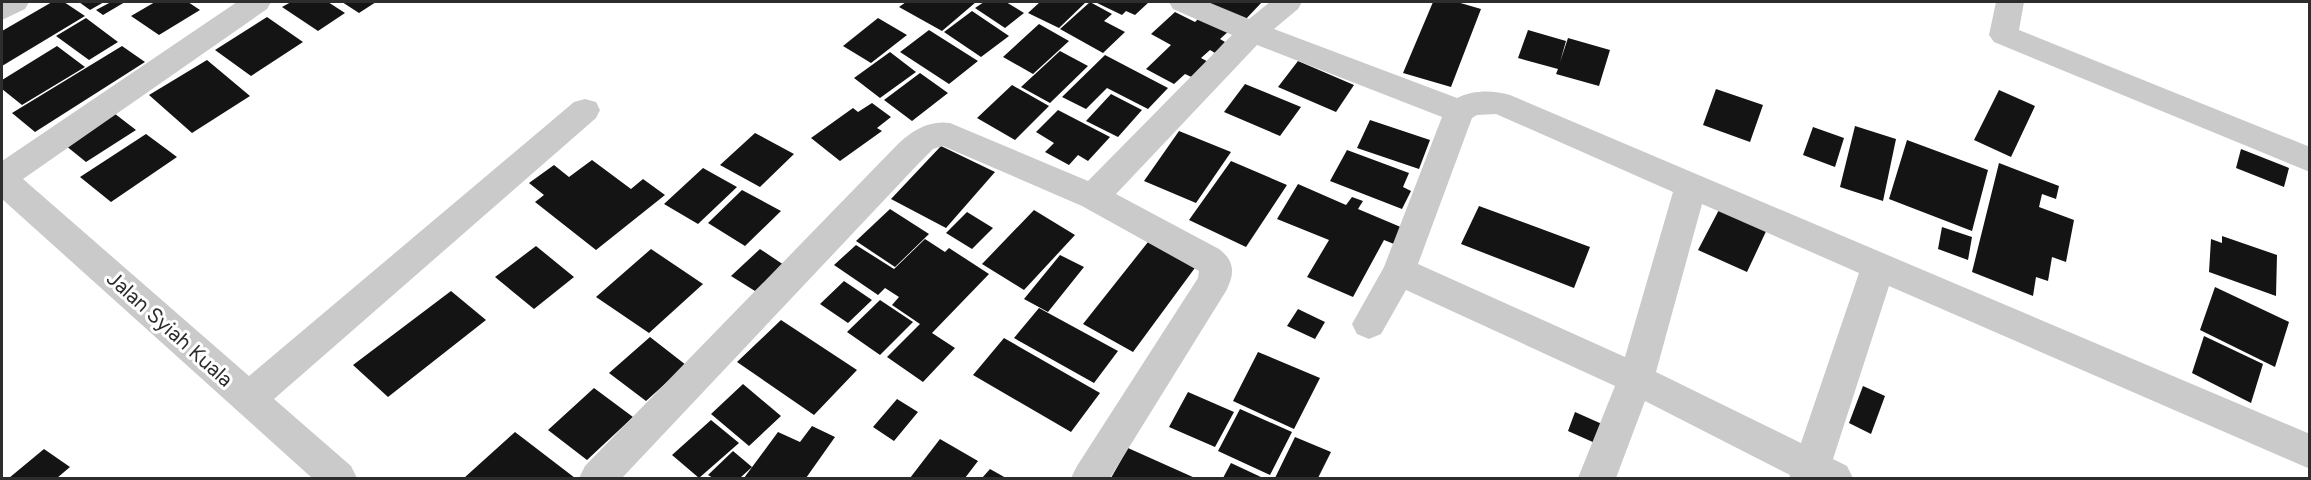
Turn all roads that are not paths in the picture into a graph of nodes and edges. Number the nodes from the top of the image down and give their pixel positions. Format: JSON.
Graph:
{"nodes":[{"id":1,"x":15,"y":2,"type":"edge"},
{"id":2,"x":257,"y":2,"type":"edge"},
{"id":3,"x":1183,"y":2,"type":"edge"},
{"id":4,"x":1288,"y":2,"type":"edge"},
{"id":5,"x":2010,"y":2,"type":"edge"},
{"id":6,"x":2,"y":10,"type":"edge"},
{"id":7,"x":1252,"y":32,"type":"junction"},
{"id":8,"x":585,"y":110,"type":"dead end"},
{"id":9,"x":1459,"y":111,"type":"junction"},
{"id":10,"x":2300,"y":156,"type":"edge"},
{"id":11,"x":2,"y":179,"type":"edge"},
{"id":12,"x":1691,"y":185,"type":"junction"},
{"id":13,"x":1093,"y":197,"type":"junction"},
{"id":14,"x":1878,"y":267,"type":"junction"},
{"id":15,"x":1399,"y":271,"type":"junction"},
{"id":16,"x":1369,"y":324,"type":"dead end"},
{"id":17,"x":1636,"y":379,"type":"junction"},
{"id":18,"x":248,"y":399,"type":"junction"},
{"id":19,"x":2310,"y":452,"type":"edge"},
{"id":20,"x":1818,"y":475,"type":"edge"},
{"id":21,"x":338,"y":478,"type":"edge"},
{"id":22,"x":598,"y":478,"type":"edge"},
{"id":23,"x":1089,"y":478,"type":"edge"},
{"id":24,"x":1597,"y":478,"type":"edge"}],
"edges":[{"from":1,"to":6,"type":"street"},
{"from":2,"to":11,"type":"street"},
{"from":3,"to":7,"type":"street"},
{"from":4,"to":7,"type":"street"},
{"from":5,"to":10,"type":"street"},
{"from":7,"to":9,"type":"street"},
{"from":7,"to":13,"type":"street"},
{"from":8,"to":18,"type":"street"},
{"from":9,"to":12,"type":"street"},
{"from":9,"to":15,"type":"street"},
{"from":11,"to":18,"type":"street","name":"Jalan Syiah Kuala"},
{"from":12,"to":14,"type":"street"},
{"from":12,"to":17,"type":"street"},
{"from":13,"to":22,"type":"street"},
{"from":13,"to":23,"type":"street"},
{"from":14,"to":19,"type":"street"},
{"from":14,"to":20,"type":"street"},
{"from":15,"to":16,"type":"street"},
{"from":15,"to":17,"type":"street"},
{"from":17,"to":20,"type":"street"},
{"from":17,"to":24,"type":"street"},
{"from":18,"to":21,"type":"street","name":"Jalan Syiah Kuala"}]}
